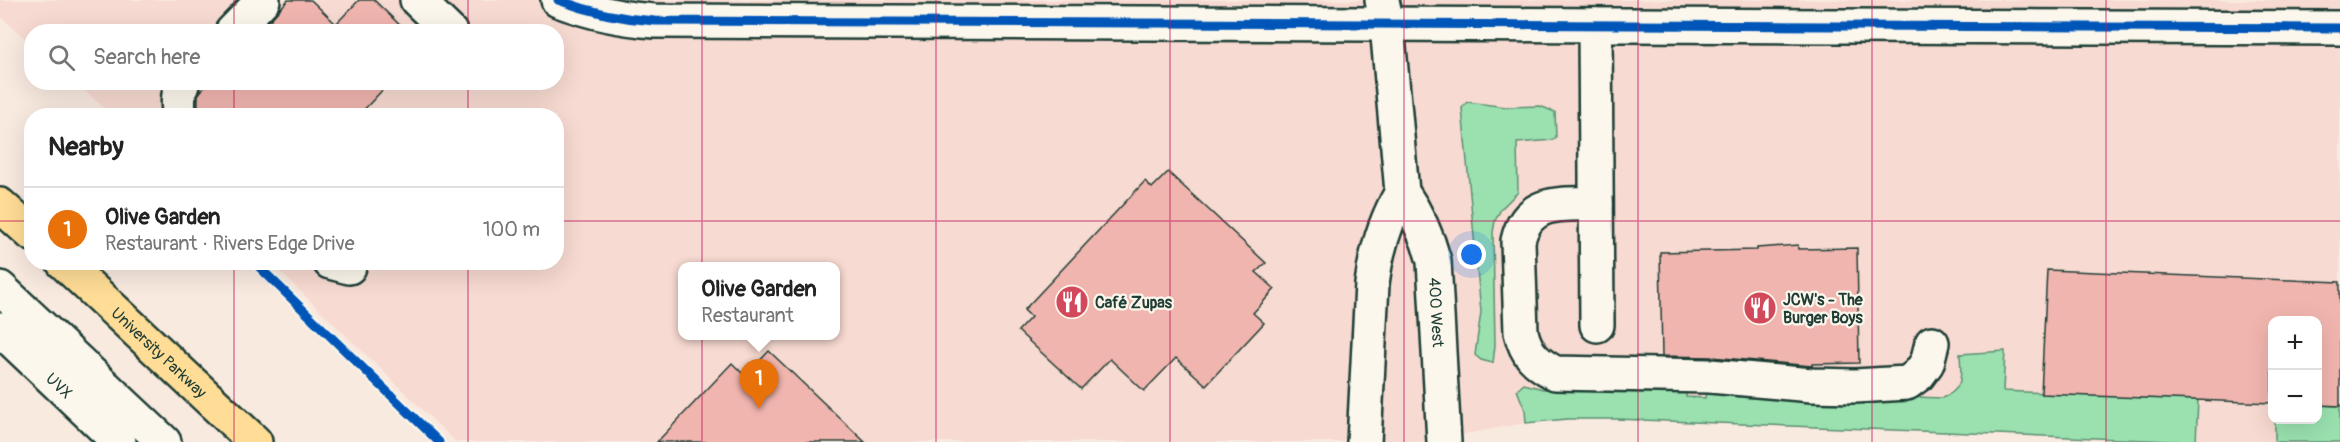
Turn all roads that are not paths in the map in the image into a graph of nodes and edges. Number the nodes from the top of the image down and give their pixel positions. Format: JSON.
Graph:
{"nodes":[{"id":1,"x":262,"y":0,"type":"edge"},
{"id":2,"x":417,"y":0,"type":"edge"},
{"id":3,"x":558,"y":0,"type":"edge"},
{"id":4,"x":1385,"y":12,"type":"edge"},
{"id":5,"x":1647,"y":13,"type":"edge"},
{"id":6,"x":1888,"y":13,"type":"edge"},
{"id":7,"x":2225,"y":14,"type":"edge"},
{"id":8,"x":240,"y":24,"type":"edge"},
{"id":9,"x":442,"y":24,"type":"edge"},
{"id":10,"x":1595,"y":25,"type":"junction"},
{"id":11,"x":2340,"y":28,"type":"edge"},
{"id":12,"x":180,"y":90,"type":"edge"},
{"id":13,"x":179,"y":108,"type":"edge"},
{"id":14,"x":1402,"y":192,"type":"junction"},
{"id":15,"x":1596,"y":204,"type":"junction"},
{"id":16,"x":0,"y":205,"type":"edge"},
{"id":17,"x":24,"y":227,"type":"edge"},
{"id":18,"x":72,"y":270,"type":"edge"},
{"id":19,"x":0,"y":288,"type":"edge"},
{"id":20,"x":1597,"y":325,"type":"dead end"},
{"id":21,"x":0,"y":329,"type":"edge"},
{"id":22,"x":1932,"y":343,"type":"dead end"},
{"id":23,"x":119,"y":442,"type":"edge"},
{"id":24,"x":164,"y":442,"type":"edge"},
{"id":25,"x":255,"y":442,"type":"edge"},
{"id":26,"x":1364,"y":442,"type":"edge"},
{"id":27,"x":1444,"y":442,"type":"edge"}],
"edges":[{"from":1,"to":8,"type":"street"},
{"from":2,"to":9,"type":"street"},
{"from":3,"to":4,"type":"street"},
{"from":4,"to":10,"type":"street"},
{"from":4,"to":14,"type":"street","name":"400 West"},
{"from":5,"to":6,"type":"street"},
{"from":5,"to":10,"type":"street"},
{"from":6,"to":7,"type":"street"},
{"from":7,"to":11,"type":"street"},
{"from":10,"to":15,"type":"street"},
{"from":12,"to":13,"type":"street"},
{"from":14,"to":26,"type":"street"},
{"from":14,"to":27,"type":"street","name":"400 West"},
{"from":15,"to":20,"type":"street"},
{"from":15,"to":22,"type":"street"},
{"from":16,"to":17,"type":"main road"},
{"from":18,"to":25,"type":"main road","name":"University Parkway"},
{"from":19,"to":24,"type":"street"},
{"from":21,"to":23,"type":"street","name":"UVX"}]}
